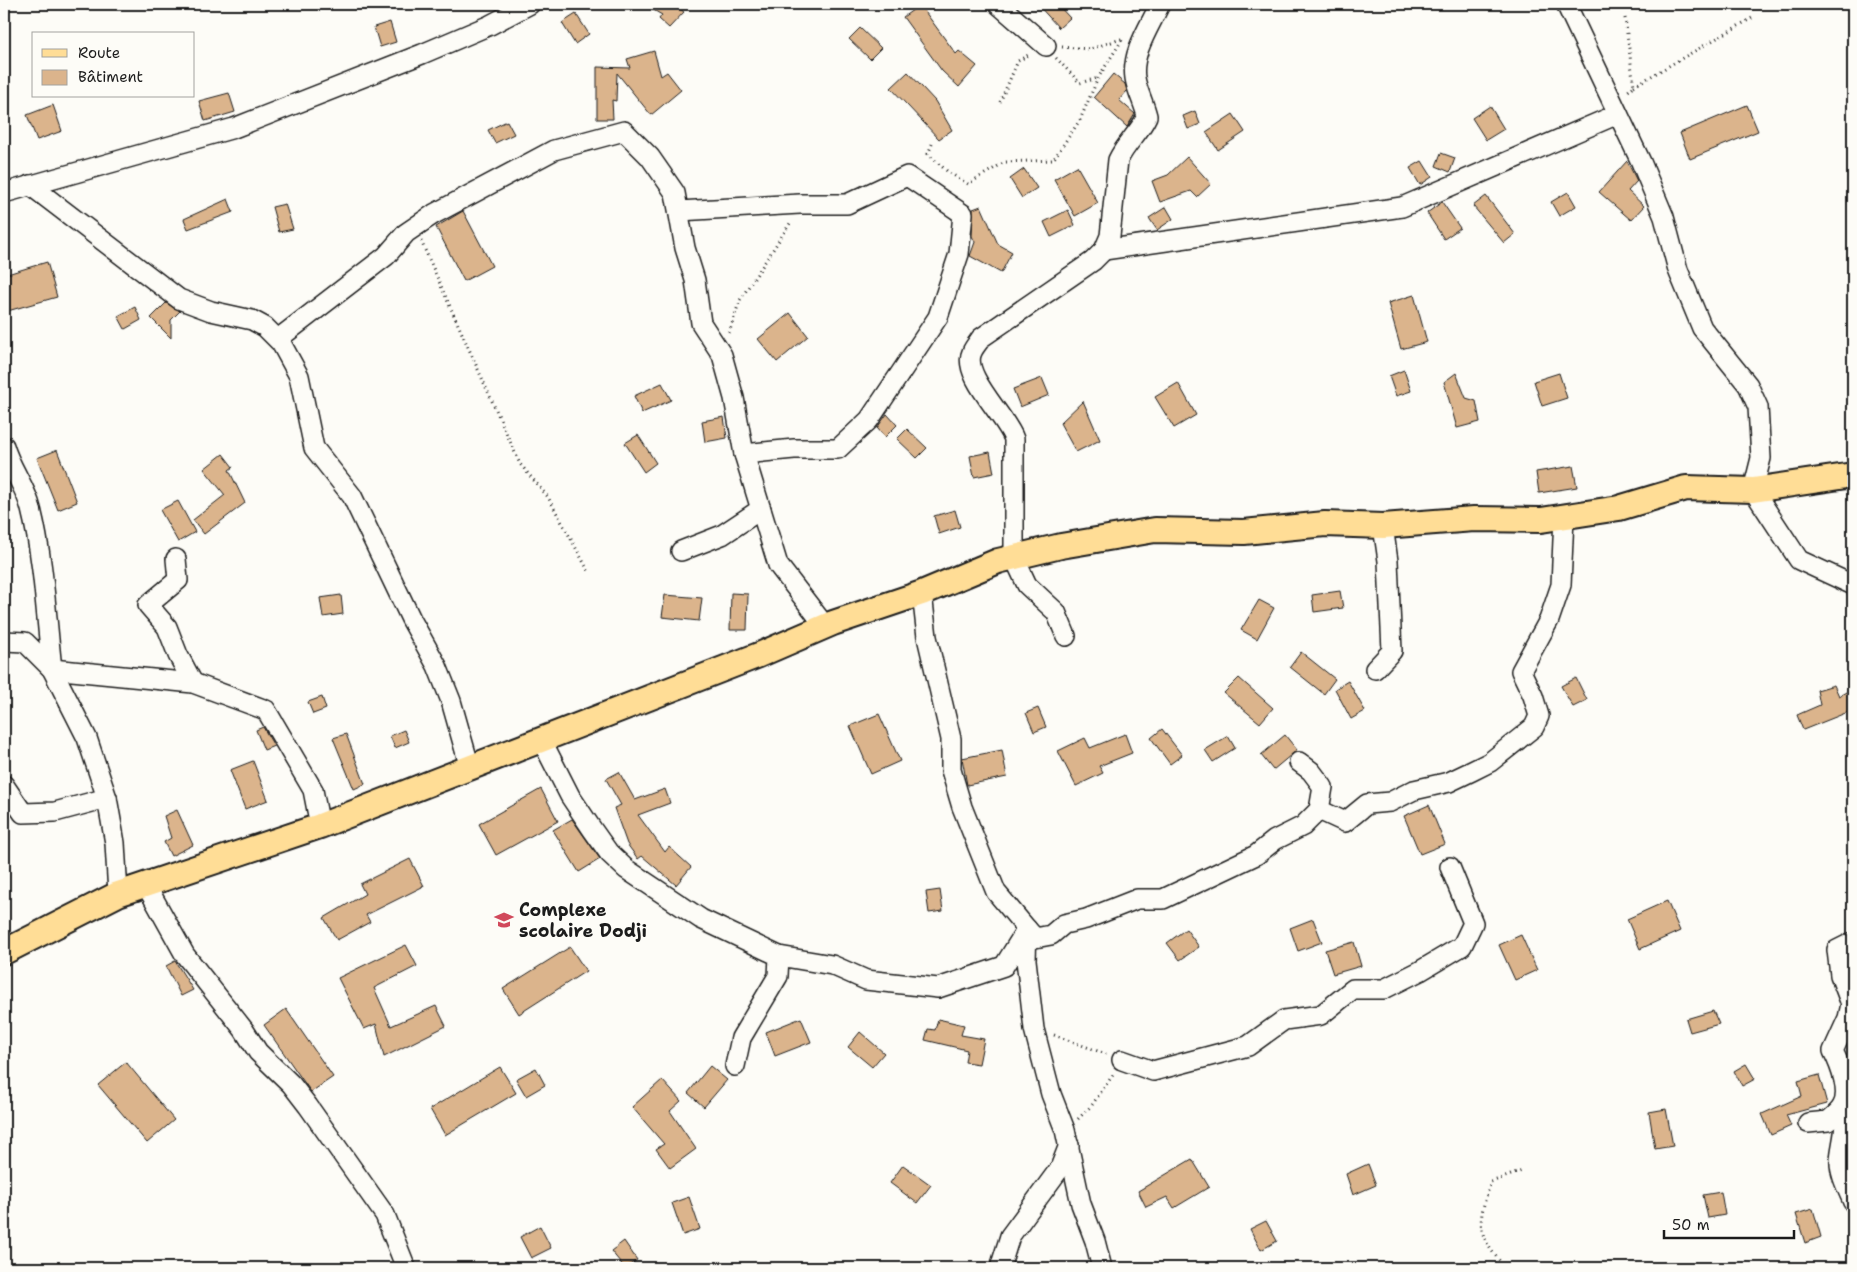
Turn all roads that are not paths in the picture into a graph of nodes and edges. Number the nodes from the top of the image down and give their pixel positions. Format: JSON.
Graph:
{"nodes":[{"id":1,"x":530,"y":4,"type":"edge"},
{"id":2,"x":998,"y":4,"type":"edge"},
{"id":3,"x":1160,"y":4,"type":"edge"},
{"id":4,"x":1566,"y":4,"type":"edge"},
{"id":5,"x":1046,"y":46,"type":"road end"},
{"id":6,"x":1615,"y":109,"type":"junction"},
{"id":7,"x":30,"y":186,"type":"junction"},
{"id":8,"x":4,"y":193,"type":"edge"},
{"id":9,"x":678,"y":210,"type":"junction"},
{"id":10,"x":1104,"y":250,"type":"junction"},
{"id":11,"x":278,"y":339,"type":"junction"},
{"id":12,"x":744,"y":454,"type":"junction"},
{"id":13,"x":5,"y":461,"type":"edge"},
{"id":14,"x":1853,"y":475,"type":"edge"},
{"id":15,"x":1753,"y":490,"type":"junction"},
{"id":16,"x":762,"y":509,"type":"junction"},
{"id":17,"x":1564,"y":517,"type":"junction"},
{"id":18,"x":1383,"y":526,"type":"junction"},
{"id":19,"x":681,"y":551,"type":"dead end"},
{"id":20,"x":1014,"y":557,"type":"junction"},
{"id":21,"x":176,"y":559,"type":"dead end"},
{"id":22,"x":1853,"y":585,"type":"edge"},
{"id":23,"x":922,"y":593,"type":"junction"},
{"id":24,"x":825,"y":626,"type":"junction"},
{"id":25,"x":1066,"y":636,"type":"dead end"},
{"id":26,"x":4,"y":641,"type":"edge"},
{"id":27,"x":52,"y":669,"type":"junction"},
{"id":28,"x":1375,"y":669,"type":"dead end"},
{"id":29,"x":193,"y":683,"type":"junction"},
{"id":30,"x":541,"y":739,"type":"junction"},
{"id":31,"x":1299,"y":762,"type":"dead end"},
{"id":32,"x":470,"y":768,"type":"junction"},
{"id":33,"x":4,"y":784,"type":"edge"},
{"id":34,"x":107,"y":798,"type":"junction"},
{"id":35,"x":1319,"y":810,"type":"junction"},
{"id":36,"x":320,"y":826,"type":"junction"},
{"id":37,"x":1450,"y":867,"type":"dead end"},
{"id":38,"x":146,"y":885,"type":"junction"},
{"id":39,"x":118,"y":894,"type":"junction"},
{"id":40,"x":1027,"y":929,"type":"junction"},
{"id":41,"x":1853,"y":942,"type":"edge"},
{"id":42,"x":4,"y":952,"type":"edge"},
{"id":43,"x":779,"y":956,"type":"junction"},
{"id":44,"x":1122,"y":1060,"type":"road end"},
{"id":45,"x":735,"y":1066,"type":"dead end"},
{"id":46,"x":1842,"y":1107,"type":"junction"},
{"id":47,"x":1808,"y":1123,"type":"dead end"},
{"id":48,"x":1067,"y":1138,"type":"junction"},
{"id":49,"x":1853,"y":1202,"type":"edge"},
{"id":50,"x":406,"y":1268,"type":"edge"},
{"id":51,"x":1000,"y":1268,"type":"edge"},
{"id":52,"x":1102,"y":1268,"type":"edge"}],
"edges":[{"from":1,"to":7,"type":"street"},
{"from":2,"to":5,"type":"street"},
{"from":3,"to":10,"type":"street"},
{"from":4,"to":6,"type":"street"},
{"from":6,"to":10,"type":"street"},
{"from":6,"to":15,"type":"street"},
{"from":7,"to":8,"type":"street"},
{"from":7,"to":11,"type":"street"},
{"from":9,"to":11,"type":"street"},
{"from":9,"to":12,"type":"street"},
{"from":9,"to":12,"type":"street"},
{"from":10,"to":20,"type":"street"},
{"from":11,"to":32,"type":"street"},
{"from":12,"to":16,"type":"street"},
{"from":13,"to":27,"type":"street"},
{"from":14,"to":15,"type":"main road"},
{"from":15,"to":17,"type":"main road"},
{"from":15,"to":22,"type":"street"},
{"from":16,"to":19,"type":"street"},
{"from":16,"to":24,"type":"street"},
{"from":17,"to":18,"type":"main road"},
{"from":17,"to":35,"type":"street"},
{"from":18,"to":20,"type":"main road"},
{"from":18,"to":28,"type":"street"},
{"from":20,"to":23,"type":"main road"},
{"from":20,"to":25,"type":"street"},
{"from":21,"to":29,"type":"street"},
{"from":23,"to":24,"type":"main road"},
{"from":23,"to":40,"type":"street"},
{"from":24,"to":30,"type":"main road"},
{"from":26,"to":27,"type":"street"},
{"from":27,"to":29,"type":"street"},
{"from":27,"to":34,"type":"street"},
{"from":29,"to":36,"type":"street"},
{"from":30,"to":32,"type":"main road"},
{"from":30,"to":43,"type":"street"},
{"from":31,"to":35,"type":"street"},
{"from":32,"to":36,"type":"main road"},
{"from":33,"to":34,"type":"street"},
{"from":34,"to":39,"type":"street"},
{"from":35,"to":40,"type":"street"},
{"from":36,"to":38,"type":"main road"},
{"from":37,"to":44,"type":"street"},
{"from":38,"to":39,"type":"main road"},
{"from":38,"to":50,"type":"street"},
{"from":39,"to":42,"type":"main road"},
{"from":40,"to":43,"type":"street"},
{"from":40,"to":48,"type":"street"},
{"from":41,"to":46,"type":"street"},
{"from":43,"to":45,"type":"street"},
{"from":46,"to":47,"type":"street"},
{"from":46,"to":49,"type":"street"},
{"from":48,"to":51,"type":"street"},
{"from":48,"to":52,"type":"street"}]}
